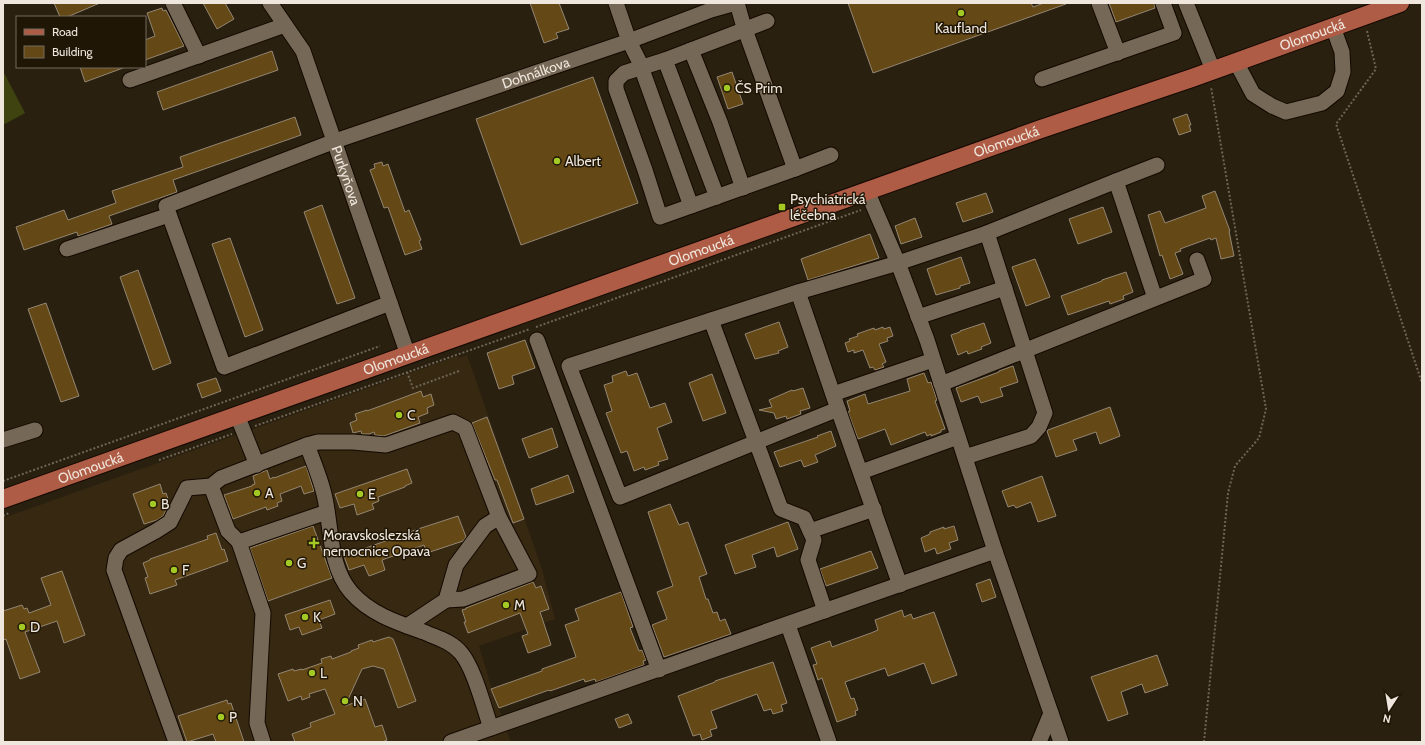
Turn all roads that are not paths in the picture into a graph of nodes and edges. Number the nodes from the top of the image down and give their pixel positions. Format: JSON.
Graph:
{"nodes":[{"id":1,"x":173,"y":3,"type":"edge"},
{"id":2,"x":270,"y":3,"type":"edge"},
{"id":3,"x":616,"y":3,"type":"edge"},
{"id":4,"x":737,"y":3,"type":"edge"},
{"id":5,"x":1099,"y":3,"type":"edge"},
{"id":6,"x":1163,"y":3,"type":"edge"},
{"id":7,"x":1186,"y":3,"type":"edge"},
{"id":8,"x":1400,"y":3,"type":"edge"},
{"id":9,"x":767,"y":21,"type":"dead end"},
{"id":10,"x":285,"y":25,"type":"junction"},
{"id":11,"x":1333,"y":27,"type":"junction"},
{"id":12,"x":745,"y":29,"type":"junction"},
{"id":13,"x":629,"y":41,"type":"junction"},
{"id":14,"x":690,"y":50,"type":"junction"},
{"id":15,"x":1118,"y":53,"type":"junction"},
{"id":16,"x":199,"y":56,"type":"junction"},
{"id":17,"x":665,"y":60,"type":"junction"},
{"id":18,"x":1236,"y":62,"type":"junction"},
{"id":19,"x":642,"y":68,"type":"junction"},
{"id":20,"x":1211,"y":71,"type":"junction"},
{"id":21,"x":1042,"y":79,"type":"dead end"},
{"id":22,"x":130,"y":80,"type":"dead end"},
{"id":23,"x":335,"y":141,"type":"junction"},
{"id":24,"x":831,"y":155,"type":"dead end"},
{"id":25,"x":1157,"y":165,"type":"dead end"},
{"id":26,"x":795,"y":169,"type":"junction"},
{"id":27,"x":1116,"y":181,"type":"junction"},
{"id":28,"x":743,"y":188,"type":"junction"},
{"id":29,"x":717,"y":197,"type":"junction"},
{"id":30,"x":870,"y":199,"type":"junction"},
{"id":31,"x":692,"y":206,"type":"junction"},
{"id":32,"x":169,"y":216,"type":"junction"},
{"id":33,"x":987,"y":233,"type":"junction"},
{"id":34,"x":67,"y":249,"type":"dead end"},
{"id":35,"x":1197,"y":260,"type":"dead end"},
{"id":36,"x":898,"y":263,"type":"junction"},
{"id":37,"x":1005,"y":288,"type":"junction"},
{"id":38,"x":798,"y":292,"type":"junction"},
{"id":39,"x":1155,"y":298,"type":"junction"},
{"id":40,"x":390,"y":302,"type":"junction"},
{"id":41,"x":918,"y":316,"type":"junction"},
{"id":42,"x":711,"y":320,"type":"junction"},
{"id":43,"x":537,"y":340,"type":"dead end"},
{"id":44,"x":1025,"y":350,"type":"junction"},
{"id":45,"x":934,"y":360,"type":"junction"},
{"id":46,"x":408,"y":364,"type":"junction"},
{"id":47,"x":941,"y":384,"type":"junction"},
{"id":48,"x":833,"y":394,"type":"junction"},
{"id":49,"x":838,"y":409,"type":"junction"},
{"id":50,"x":240,"y":423,"type":"junction"},
{"id":51,"x":35,"y":430,"type":"dead end"},
{"id":52,"x":958,"y":437,"type":"junction"},
{"id":53,"x":3,"y":440,"type":"edge"},
{"id":54,"x":757,"y":442,"type":"junction"},
{"id":55,"x":307,"y":445,"type":"junction"},
{"id":56,"x":965,"y":457,"type":"junction"},
{"id":57,"x":257,"y":464,"type":"junction"},
{"id":58,"x":861,"y":472,"type":"junction"},
{"id":59,"x":211,"y":486,"type":"junction"},
{"id":60,"x":7,"y":506,"type":"edge"},
{"id":61,"x":874,"y":509,"type":"junction"},
{"id":62,"x":327,"y":512,"type":"junction"},
{"id":63,"x":498,"y":518,"type":"junction"},
{"id":64,"x":810,"y":531,"type":"junction"},
{"id":65,"x":239,"y":542,"type":"junction"},
{"id":66,"x":995,"y":551,"type":"junction"},
{"id":67,"x":900,"y":585,"type":"junction"},
{"id":68,"x":446,"y":600,"type":"junction"},
{"id":69,"x":825,"y":611,"type":"junction"},
{"id":70,"x":788,"y":625,"type":"junction"},
{"id":71,"x":408,"y":626,"type":"junction"},
{"id":72,"x":659,"y":670,"type":"junction"},
{"id":73,"x":1051,"y":713,"type":"junction"},
{"id":74,"x":491,"y":728,"type":"junction"},
{"id":75,"x":176,"y":742,"type":"edge"},
{"id":76,"x":264,"y":742,"type":"edge"},
{"id":77,"x":451,"y":742,"type":"edge"},
{"id":78,"x":829,"y":742,"type":"edge"},
{"id":79,"x":1039,"y":742,"type":"edge"},
{"id":80,"x":1061,"y":742,"type":"edge"}],
"edges":[{"from":1,"to":16,"type":"street"},
{"from":2,"to":10,"type":"street","name":"Purkyňova"},
{"from":3,"to":13,"type":"street"},
{"from":4,"to":12,"type":"street"},
{"from":4,"to":13,"type":"street","name":"Dohnálkova"},
{"from":5,"to":15,"type":"street"},
{"from":6,"to":15,"type":"street"},
{"from":7,"to":20,"type":"street"},
{"from":8,"to":11,"type":"main road","name":"Olomoucká"},
{"from":9,"to":12,"type":"street"},
{"from":10,"to":16,"type":"street"},
{"from":10,"to":23,"type":"street","name":"Purkyňova"},
{"from":11,"to":18,"type":"main road","name":"Olomoucká"},
{"from":11,"to":18,"type":"street"},
{"from":12,"to":14,"type":"street"},
{"from":12,"to":26,"type":"street"},
{"from":13,"to":19,"type":"street"},
{"from":13,"to":23,"type":"street","name":"Dohnálkova"},
{"from":14,"to":17,"type":"street"},
{"from":14,"to":28,"type":"street"},
{"from":15,"to":21,"type":"street"},
{"from":16,"to":22,"type":"street"},
{"from":17,"to":19,"type":"street"},
{"from":17,"to":29,"type":"street"},
{"from":18,"to":20,"type":"main road","name":"Olomoucká"},
{"from":19,"to":31,"type":"street"},
{"from":19,"to":31,"type":"street"},
{"from":20,"to":30,"type":"main road","name":"Olomoucká"},
{"from":23,"to":32,"type":"street"},
{"from":23,"to":40,"type":"street","name":"Purkyňova"},
{"from":24,"to":26,"type":"street"},
{"from":25,"to":27,"type":"street"},
{"from":26,"to":28,"type":"street"},
{"from":27,"to":33,"type":"street"},
{"from":27,"to":39,"type":"street"},
{"from":28,"to":29,"type":"street"},
{"from":29,"to":31,"type":"street"},
{"from":30,"to":36,"type":"street"},
{"from":30,"to":46,"type":"main road","name":"Olomoucká"},
{"from":32,"to":34,"type":"street"},
{"from":32,"to":40,"type":"street"},
{"from":33,"to":36,"type":"street"},
{"from":33,"to":37,"type":"street"},
{"from":35,"to":39,"type":"street"},
{"from":36,"to":38,"type":"street"},
{"from":36,"to":41,"type":"street"},
{"from":37,"to":41,"type":"street"},
{"from":37,"to":44,"type":"street"},
{"from":38,"to":42,"type":"street"},
{"from":38,"to":48,"type":"street"},
{"from":39,"to":44,"type":"street"},
{"from":40,"to":46,"type":"street","name":"Purkyňova"},
{"from":41,"to":45,"type":"street"},
{"from":42,"to":54,"type":"street"},
{"from":42,"to":54,"type":"street"},
{"from":43,"to":72,"type":"street"},
{"from":44,"to":47,"type":"street"},
{"from":44,"to":56,"type":"street"},
{"from":45,"to":47,"type":"street"},
{"from":45,"to":48,"type":"street"},
{"from":46,"to":50,"type":"main road","name":"Olomoucká"},
{"from":47,"to":52,"type":"street"},
{"from":48,"to":49,"type":"street"},
{"from":49,"to":54,"type":"street"},
{"from":49,"to":58,"type":"street"},
{"from":50,"to":57,"type":"street"},
{"from":50,"to":60,"type":"main road","name":"Olomoucká"},
{"from":51,"to":53,"type":"street"},
{"from":52,"to":56,"type":"street"},
{"from":52,"to":58,"type":"street"},
{"from":54,"to":64,"type":"street"},
{"from":55,"to":57,"type":"street"},
{"from":55,"to":62,"type":"street"},
{"from":55,"to":63,"type":"street"},
{"from":56,"to":66,"type":"street"},
{"from":57,"to":59,"type":"street"},
{"from":58,"to":61,"type":"street"},
{"from":59,"to":65,"type":"street"},
{"from":59,"to":75,"type":"street"},
{"from":61,"to":64,"type":"street"},
{"from":61,"to":67,"type":"street"},
{"from":62,"to":65,"type":"street"},
{"from":62,"to":71,"type":"street"},
{"from":63,"to":68,"type":"street"},
{"from":63,"to":68,"type":"street"},
{"from":64,"to":69,"type":"street"},
{"from":65,"to":76,"type":"street"},
{"from":66,"to":67,"type":"street"},
{"from":66,"to":73,"type":"street"},
{"from":67,"to":69,"type":"street"},
{"from":68,"to":71,"type":"street"},
{"from":69,"to":70,"type":"street"},
{"from":70,"to":72,"type":"street"},
{"from":70,"to":78,"type":"street"},
{"from":71,"to":74,"type":"street"},
{"from":72,"to":74,"type":"street"},
{"from":73,"to":79,"type":"street"},
{"from":73,"to":80,"type":"street"},
{"from":74,"to":77,"type":"street"}]}
